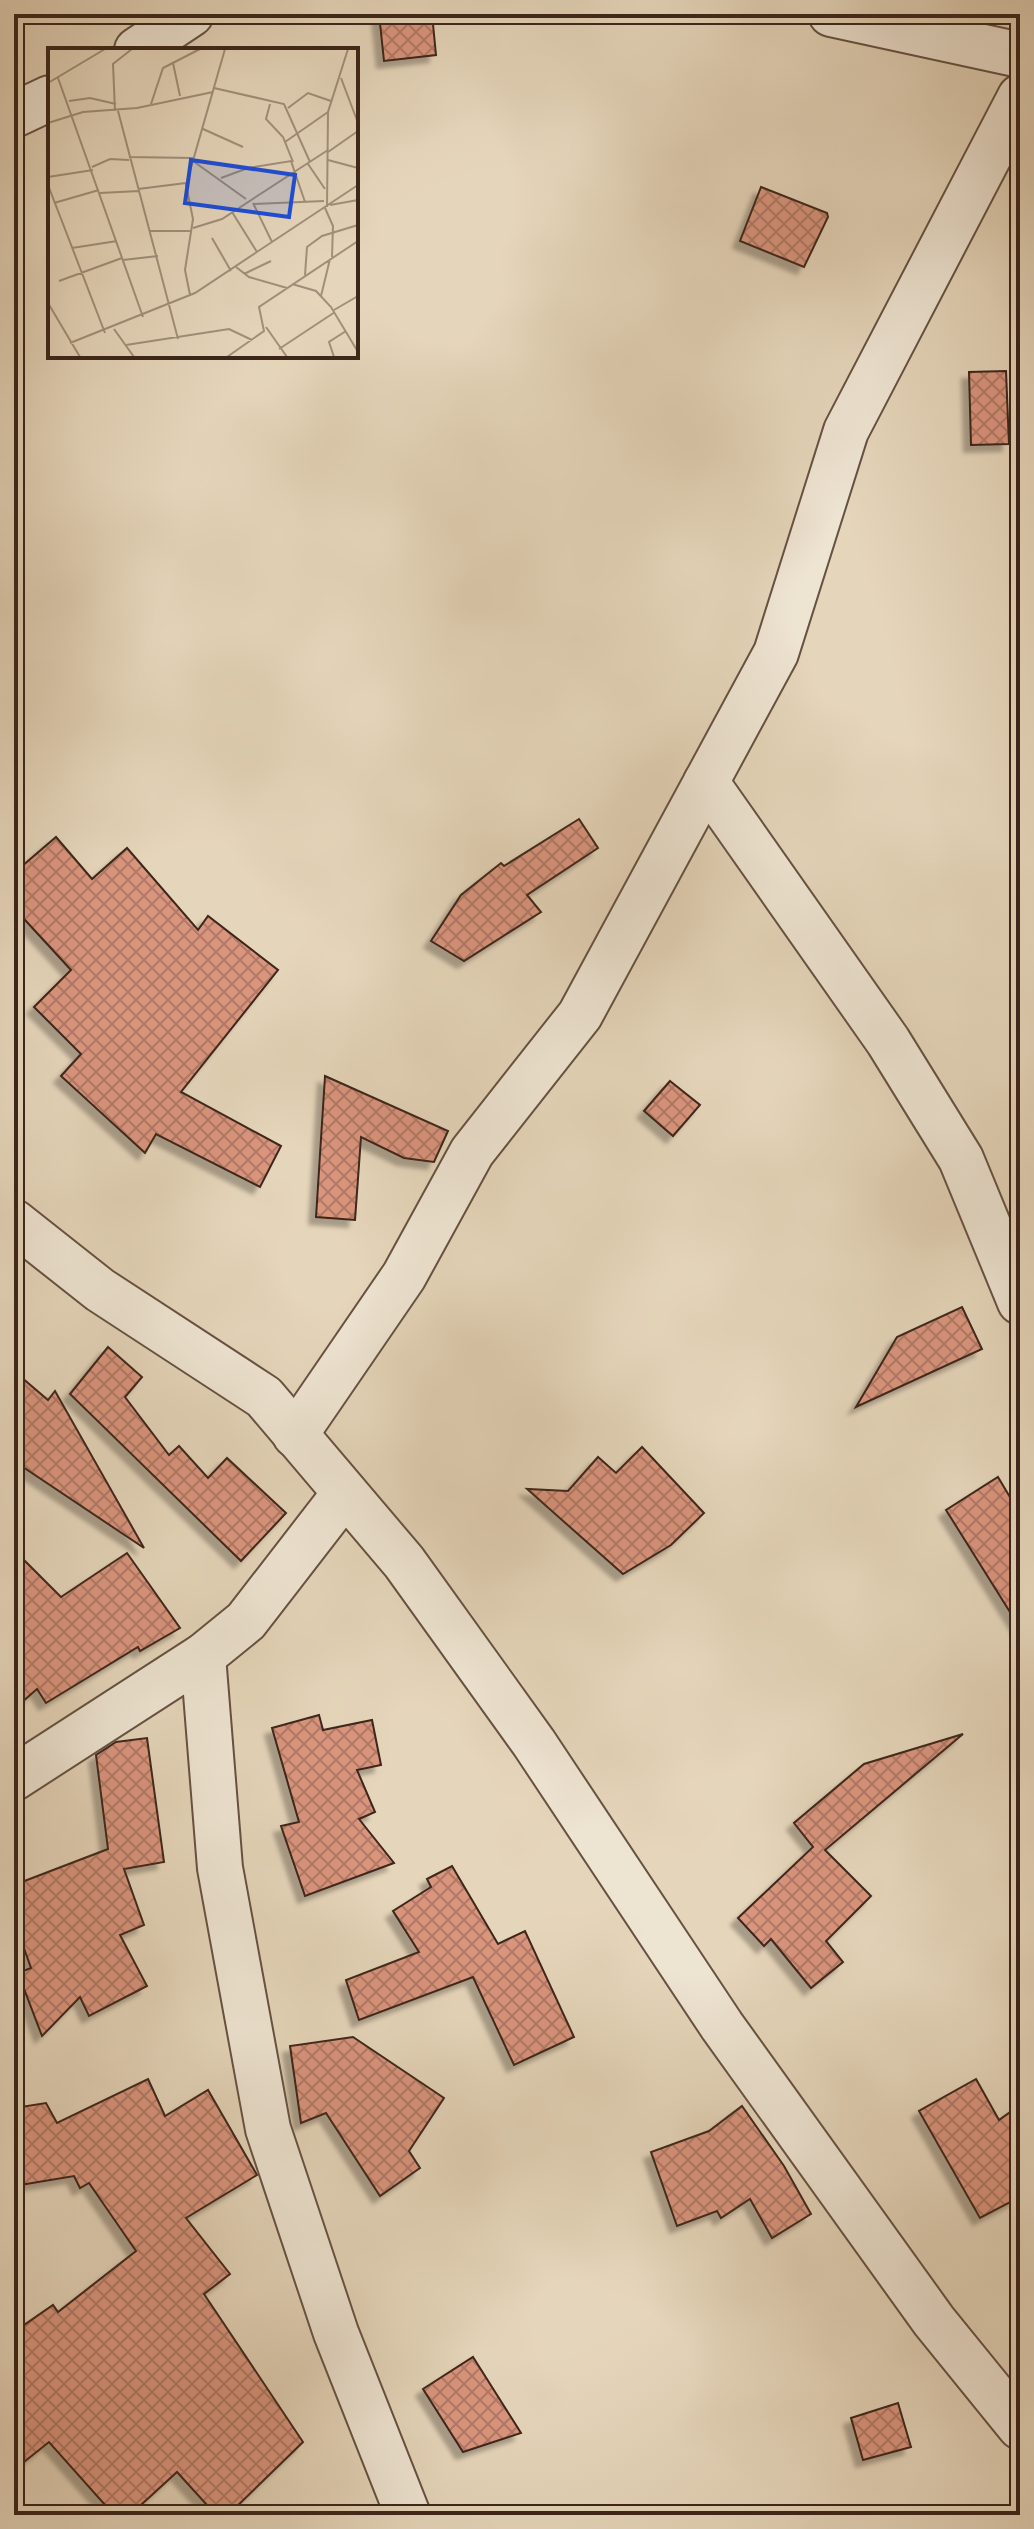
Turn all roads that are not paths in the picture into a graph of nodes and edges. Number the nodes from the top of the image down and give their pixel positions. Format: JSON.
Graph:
{"nodes":[{"id":1,"x":191,"y":14,"type":"edge"},
{"id":2,"x":831,"y":14,"type":"edge"},
{"id":3,"x":140,"y":48,"type":"edge"},
{"id":4,"x":1020,"y":55,"type":"edge"},
{"id":5,"x":1020,"y":97,"type":"edge"},
{"id":6,"x":48,"y":99,"type":"edge"},
{"id":7,"x":14,"y":115,"type":"edge"},
{"id":8,"x":706,"y":782,"type":"junction"},
{"id":9,"x":14,"y":1222,"type":"edge"},
{"id":10,"x":1020,"y":1302,"type":"edge"},
{"id":11,"x":295,"y":1435,"type":"junction"},
{"id":12,"x":345,"y":1493,"type":"junction"},
{"id":13,"x":203,"y":1656,"type":"junction"},
{"id":14,"x":14,"y":1778,"type":"edge"},
{"id":15,"x":1020,"y":2427,"type":"edge"},
{"id":16,"x":408,"y":2515,"type":"edge"}],
"edges":[{"from":1,"to":3,"type":"street"},
{"from":2,"to":4,"type":"street"},
{"from":5,"to":8,"type":"street"},
{"from":6,"to":7,"type":"street"},
{"from":8,"to":10,"type":"street"},
{"from":8,"to":11,"type":"street"},
{"from":9,"to":11,"type":"street"},
{"from":11,"to":12,"type":"street"},
{"from":12,"to":13,"type":"street"},
{"from":12,"to":15,"type":"street"},
{"from":13,"to":14,"type":"street"},
{"from":13,"to":16,"type":"street"}]}
